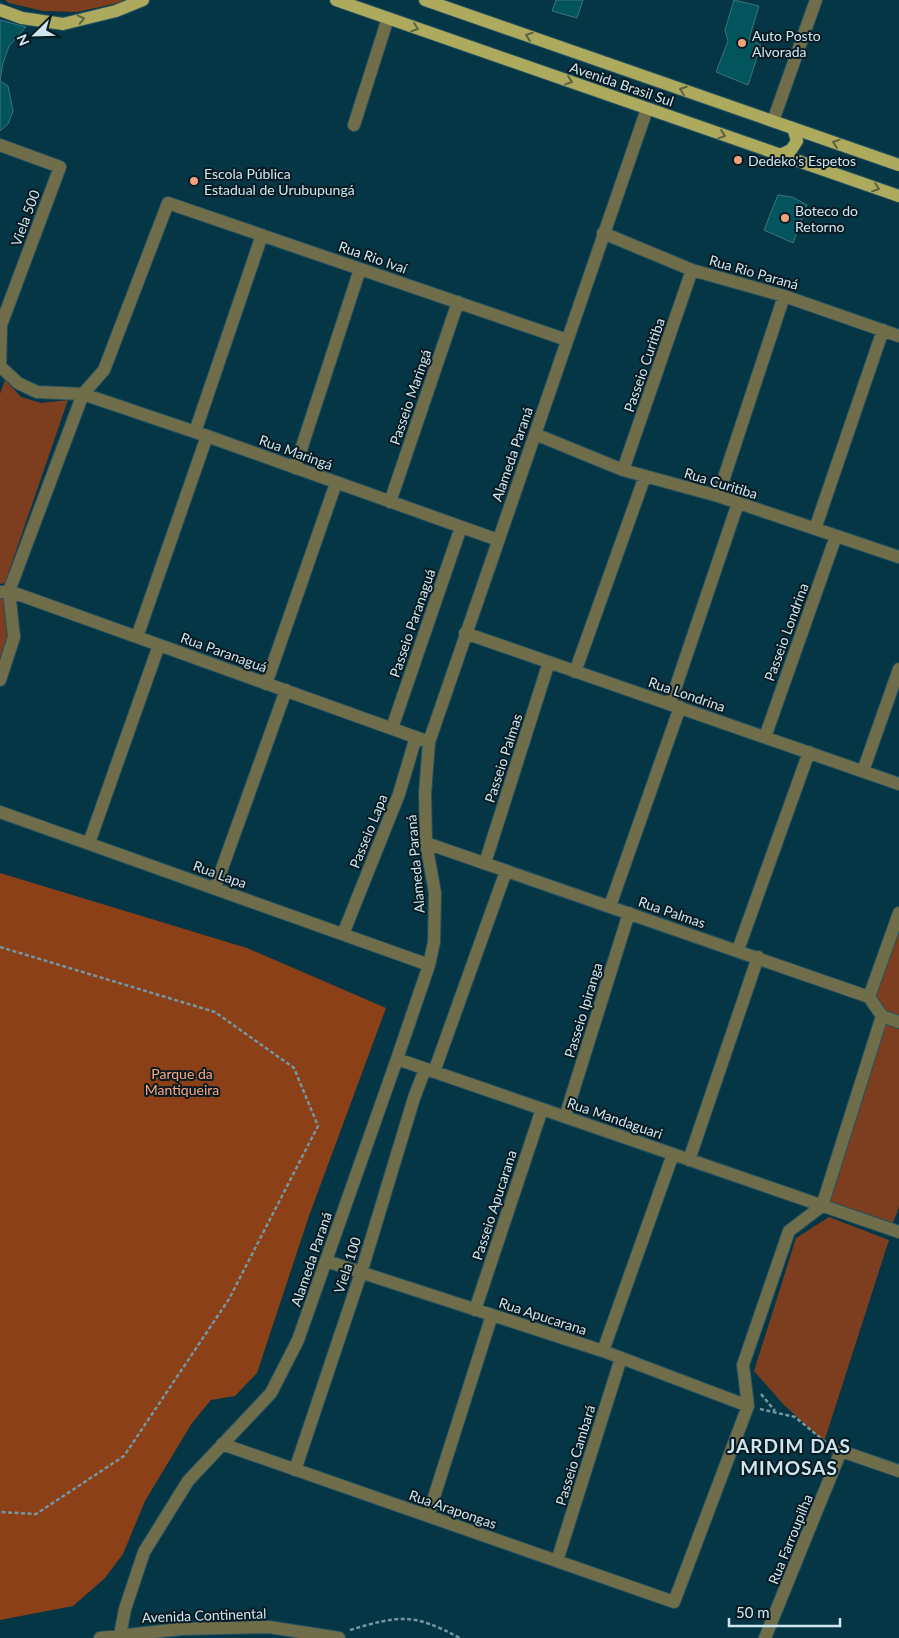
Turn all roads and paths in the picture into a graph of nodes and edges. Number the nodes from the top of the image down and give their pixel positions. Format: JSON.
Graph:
{"nodes":[{"id":1,"x":143,"y":0,"type":"edge"},
{"id":2,"x":336,"y":0,"type":"edge"},
{"id":3,"x":425,"y":0,"type":"edge"},
{"id":4,"x":816,"y":0,"type":"edge"},
{"id":5,"x":1,"y":10,"type":"edge"},
{"id":6,"x":388,"y":18,"type":"junction"},
{"id":7,"x":647,"y":108,"type":"junction"},
{"id":8,"x":773,"y":121,"type":"junction"},
{"id":9,"x":354,"y":125,"type":"dead end"},
{"id":10,"x":793,"y":128,"type":"junction"},
{"id":11,"x":0,"y":145,"type":"edge"},
{"id":12,"x":780,"y":155,"type":"junction"},
{"id":13,"x":899,"y":165,"type":"edge"},
{"id":14,"x":899,"y":196,"type":"edge"},
{"id":15,"x":603,"y":233,"type":"junction"},
{"id":16,"x":262,"y":235,"type":"junction"},
{"id":17,"x":360,"y":268,"type":"junction"},
{"id":18,"x":692,"y":270,"type":"junction"},
{"id":19,"x":784,"y":296,"type":"junction"},
{"id":20,"x":458,"y":302,"type":"junction"},
{"id":21,"x":883,"y":330,"type":"junction"},
{"id":22,"x":899,"y":336,"type":"edge"},
{"id":23,"x":567,"y":340,"type":"junction"},
{"id":24,"x":0,"y":367,"type":"edge"},
{"id":25,"x":83,"y":394,"type":"junction"},
{"id":26,"x":194,"y":432,"type":"junction"},
{"id":27,"x":535,"y":434,"type":"junction"},
{"id":28,"x":207,"y":436,"type":"junction"},
{"id":29,"x":295,"y":468,"type":"junction"},
{"id":30,"x":623,"y":470,"type":"junction"},
{"id":31,"x":645,"y":476,"type":"junction"},
{"id":32,"x":336,"y":482,"type":"junction"},
{"id":33,"x":718,"y":496,"type":"junction"},
{"id":34,"x":390,"y":502,"type":"junction"},
{"id":35,"x":738,"y":503,"type":"junction"},
{"id":36,"x":461,"y":527,"type":"junction"},
{"id":37,"x":815,"y":529,"type":"junction"},
{"id":38,"x":836,"y":536,"type":"junction"},
{"id":39,"x":498,"y":540,"type":"junction"},
{"id":40,"x":899,"y":557,"type":"edge"},
{"id":41,"x":4,"y":592,"type":"edge"},
{"id":42,"x":465,"y":633,"type":"junction"},
{"id":43,"x":137,"y":637,"type":"junction"},
{"id":44,"x":159,"y":645,"type":"junction"},
{"id":45,"x":550,"y":662,"type":"junction"},
{"id":46,"x":899,"y":668,"type":"edge"},
{"id":47,"x":575,"y":672,"type":"junction"},
{"id":48,"x":0,"y":680,"type":"edge"},
{"id":49,"x":266,"y":684,"type":"junction"},
{"id":50,"x":286,"y":690,"type":"junction"},
{"id":51,"x":675,"y":706,"type":"junction"},
{"id":52,"x":392,"y":728,"type":"junction"},
{"id":53,"x":416,"y":737,"type":"junction"},
{"id":54,"x":765,"y":737,"type":"junction"},
{"id":55,"x":429,"y":742,"type":"junction"},
{"id":56,"x":809,"y":752,"type":"junction"},
{"id":57,"x":863,"y":771,"type":"junction"},
{"id":58,"x":899,"y":784,"type":"edge"},
{"id":59,"x":0,"y":812,"type":"edge"},
{"id":60,"x":89,"y":843,"type":"junction"},
{"id":61,"x":426,"y":843,"type":"junction"},
{"id":62,"x":485,"y":863,"type":"junction"},
{"id":63,"x":506,"y":871,"type":"junction"},
{"id":64,"x":215,"y":888,"type":"junction"},
{"id":65,"x":610,"y":906,"type":"junction"},
{"id":66,"x":629,"y":913,"type":"junction"},
{"id":67,"x":899,"y":913,"type":"edge"},
{"id":68,"x":342,"y":934,"type":"junction"},
{"id":69,"x":0,"y":947,"type":"edge"},
{"id":70,"x":738,"y":950,"type":"junction"},
{"id":71,"x":758,"y":957,"type":"junction"},
{"id":72,"x":429,"y":965,"type":"junction"},
{"id":73,"x":869,"y":997,"type":"junction"},
{"id":74,"x":882,"y":1016,"type":"junction"},
{"id":75,"x":899,"y":1022,"type":"edge"},
{"id":76,"x":398,"y":1060,"type":"junction"},
{"id":77,"x":430,"y":1070,"type":"junction"},
{"id":78,"x":542,"y":1109,"type":"junction"},
{"id":79,"x":565,"y":1117,"type":"junction"},
{"id":80,"x":673,"y":1154,"type":"junction"},
{"id":81,"x":689,"y":1160,"type":"junction"},
{"id":82,"x":822,"y":1206,"type":"junction"},
{"id":83,"x":898,"y":1229,"type":"edge"},
{"id":84,"x":326,"y":1261,"type":"junction"},
{"id":85,"x":361,"y":1273,"type":"junction"},
{"id":86,"x":475,"y":1310,"type":"junction"},
{"id":87,"x":492,"y":1315,"type":"junction"},
{"id":88,"x":603,"y":1352,"type":"junction"},
{"id":89,"x":621,"y":1358,"type":"junction"},
{"id":90,"x":748,"y":1406,"type":"junction"},
{"id":91,"x":222,"y":1444,"type":"junction"},
{"id":92,"x":841,"y":1451,"type":"junction"},
{"id":93,"x":295,"y":1470,"type":"junction"},
{"id":94,"x":899,"y":1471,"type":"edge"},
{"id":95,"x":0,"y":1512,"type":"edge"},
{"id":96,"x":428,"y":1516,"type":"junction"},
{"id":97,"x":557,"y":1561,"type":"junction"},
{"id":98,"x":120,"y":1635,"type":"junction"},
{"id":99,"x":334,"y":1637,"type":"edge"},
{"id":100,"x":100,"y":1638,"type":"edge"},
{"id":101,"x":460,"y":1638,"type":"edge"},
{"id":102,"x":765,"y":1638,"type":"edge"}],
"edges":[{"from":5,"to":1,"type":"main road","one_way":true},
{"from":2,"to":6,"type":"main road","name":"Avenida Brasil Sul"},
{"from":8,"to":3,"type":"main road","name":"Avenida Brasil Sul","one_way":true},
{"from":4,"to":8,"type":"street"},
{"from":6,"to":7,"type":"main road","name":"Avenida Brasil Sul","one_way":true},
{"from":6,"to":9,"type":"street"},
{"from":7,"to":12,"type":"main road","name":"Avenida Brasil Sul","one_way":true},
{"from":7,"to":15,"type":"street","name":"Alameda Paraná"},
{"from":8,"to":10,"type":"main road","name":"Avenida Brasil Sul"},
{"from":10,"to":12,"type":"main road"},
{"from":13,"to":10,"type":"main road","name":"Avenida Brasil Sul","one_way":true},
{"from":11,"to":24,"type":"street","name":"Viela 500"},
{"from":12,"to":14,"type":"main road","name":"Avenida Brasil Sul","one_way":true},
{"from":15,"to":18,"type":"street","name":"Rua Rio Paraná"},
{"from":15,"to":23,"type":"street","name":"Alameda Paraná"},
{"from":16,"to":17,"type":"street","name":"Rua Rio Ivaí"},
{"from":16,"to":25,"type":"street","name":"Rua Rio Ivaí"},
{"from":16,"to":26,"type":"street"},
{"from":17,"to":20,"type":"street","name":"Rua Rio Ivaí"},
{"from":17,"to":29,"type":"street"},
{"from":18,"to":19,"type":"street","name":"Rua Rio Paraná"},
{"from":18,"to":30,"type":"street","name":"Passeio Curitiba"},
{"from":19,"to":21,"type":"street","name":"Rua Rio Paraná"},
{"from":19,"to":33,"type":"street"},
{"from":20,"to":23,"type":"street","name":"Rua Rio Ivaí"},
{"from":20,"to":34,"type":"street","name":"Passeio Maringá"},
{"from":21,"to":22,"type":"street","name":"Rua Rio Paraná"},
{"from":21,"to":37,"type":"street"},
{"from":23,"to":27,"type":"street","name":"Alameda Paraná"},
{"from":24,"to":25,"type":"street","name":"Rua Maringá"},
{"from":25,"to":26,"type":"street","name":"Rua Maringá"},
{"from":25,"to":41,"type":"street"},
{"from":26,"to":28,"type":"street","name":"Rua Maringá"},
{"from":27,"to":30,"type":"street","name":"Rua Curitiba"},
{"from":27,"to":39,"type":"street","name":"Alameda Paraná"},
{"from":28,"to":29,"type":"street","name":"Rua Maringá"},
{"from":28,"to":43,"type":"street"},
{"from":29,"to":32,"type":"street","name":"Rua Maringá"},
{"from":30,"to":31,"type":"street","name":"Rua Curitiba"},
{"from":31,"to":33,"type":"street","name":"Rua Curitiba"},
{"from":31,"to":47,"type":"street"},
{"from":32,"to":34,"type":"street","name":"Rua Maringá"},
{"from":32,"to":49,"type":"street"},
{"from":33,"to":35,"type":"street","name":"Rua Curitiba"},
{"from":34,"to":36,"type":"street","name":"Rua Maringá"},
{"from":35,"to":37,"type":"street","name":"Rua Curitiba"},
{"from":35,"to":51,"type":"street"},
{"from":36,"to":39,"type":"street","name":"Rua Maringá"},
{"from":36,"to":52,"type":"street","name":"Passeio Paranaguá"},
{"from":37,"to":38,"type":"street","name":"Rua Curitiba"},
{"from":38,"to":40,"type":"street","name":"Rua Curitiba"},
{"from":38,"to":54,"type":"street","name":"Passeio Londrina"},
{"from":39,"to":42,"type":"street","name":"Alameda Paraná"},
{"from":41,"to":43,"type":"street","name":"Rua Paranaguá"},
{"from":41,"to":48,"type":"street"},
{"from":42,"to":45,"type":"street","name":"Rua Londrina"},
{"from":42,"to":55,"type":"street","name":"Alameda Paraná"},
{"from":43,"to":44,"type":"street","name":"Rua Paranaguá"},
{"from":44,"to":49,"type":"street","name":"Rua Paranaguá"},
{"from":44,"to":60,"type":"street"},
{"from":45,"to":47,"type":"street","name":"Rua Londrina"},
{"from":45,"to":62,"type":"street","name":"Passeio Palmas"},
{"from":46,"to":57,"type":"street"},
{"from":47,"to":51,"type":"street","name":"Rua Londrina"},
{"from":49,"to":50,"type":"street","name":"Rua Paranaguá"},
{"from":50,"to":52,"type":"street","name":"Rua Paranaguá"},
{"from":50,"to":64,"type":"street"},
{"from":51,"to":54,"type":"street","name":"Rua Londrina"},
{"from":51,"to":65,"type":"street"},
{"from":52,"to":53,"type":"street","name":"Rua Paranaguá"},
{"from":53,"to":55,"type":"street","name":"Rua Paranaguá"},
{"from":53,"to":68,"type":"street","name":"Passeio Lapa"},
{"from":54,"to":56,"type":"street","name":"Rua Londrina"},
{"from":55,"to":61,"type":"street","name":"Alameda Paraná"},
{"from":56,"to":57,"type":"street","name":"Rua Londrina"},
{"from":56,"to":70,"type":"street"},
{"from":57,"to":58,"type":"street","name":"Rua Londrina"},
{"from":59,"to":60,"type":"street","name":"Rua Lapa"},
{"from":60,"to":64,"type":"street","name":"Rua Lapa"},
{"from":61,"to":62,"type":"street","name":"Rua Palmas"},
{"from":61,"to":72,"type":"street","name":"Alameda Paraná"},
{"from":62,"to":63,"type":"street","name":"Rua Palmas"},
{"from":63,"to":65,"type":"street","name":"Rua Palmas"},
{"from":63,"to":77,"type":"street"},
{"from":64,"to":68,"type":"street","name":"Rua Lapa"},
{"from":65,"to":66,"type":"street","name":"Rua Palmas"},
{"from":66,"to":70,"type":"street","name":"Rua Palmas"},
{"from":66,"to":79,"type":"street","name":"Passeio Ipiranga"},
{"from":67,"to":73,"type":"street"},
{"from":68,"to":72,"type":"street","name":"Rua Lapa"},
{"from":69,"to":95,"type":"path"},
{"from":70,"to":71,"type":"street","name":"Rua Palmas"},
{"from":71,"to":73,"type":"street","name":"Rua Palmas"},
{"from":71,"to":81,"type":"street"},
{"from":72,"to":76,"type":"street","name":"Alameda Paraná"},
{"from":73,"to":74,"type":"street"},
{"from":74,"to":75,"type":"street"},
{"from":74,"to":82,"type":"street"},
{"from":76,"to":77,"type":"street","name":"Rua Mandaguari"},
{"from":76,"to":84,"type":"street","name":"Alameda Paraná"},
{"from":77,"to":78,"type":"street","name":"Rua Mandaguari"},
{"from":77,"to":85,"type":"street","name":"Viela 100"},
{"from":78,"to":79,"type":"street","name":"Rua Mandaguari"},
{"from":78,"to":86,"type":"street","name":"Passeio Apucarana"},
{"from":79,"to":80,"type":"street","name":"Rua Mandaguari"},
{"from":80,"to":81,"type":"street","name":"Rua Mandaguari"},
{"from":80,"to":88,"type":"street"},
{"from":81,"to":82,"type":"street","name":"Rua Mandaguari"},
{"from":82,"to":83,"type":"street","name":"Rua Mandaguari"},
{"from":82,"to":90,"type":"street"},
{"from":84,"to":85,"type":"street","name":"Rua Apucarana"},
{"from":84,"to":91,"type":"street","name":"Alameda Paraná"},
{"from":85,"to":86,"type":"street","name":"Rua Apucarana"},
{"from":85,"to":93,"type":"street","name":"Viela 100"},
{"from":86,"to":87,"type":"street","name":"Rua Apucarana"},
{"from":87,"to":88,"type":"street","name":"Rua Apucarana"},
{"from":87,"to":96,"type":"street"},
{"from":88,"to":89,"type":"street","name":"Rua Apucarana"},
{"from":89,"to":90,"type":"street","name":"Rua Apucarana"},
{"from":89,"to":97,"type":"street","name":"Passeio Cambará"},
{"from":90,"to":92,"type":"path"},
{"from":90,"to":97,"type":"street","name":"Rua Arapongas"},
{"from":91,"to":93,"type":"street","name":"Rua Arapongas"},
{"from":91,"to":98,"type":"street","name":"Alameda Paraná"},
{"from":92,"to":94,"type":"street"},
{"from":92,"to":102,"type":"street","name":"Rua Farroupilha"},
{"from":93,"to":96,"type":"street","name":"Rua Arapongas"},
{"from":96,"to":97,"type":"street","name":"Rua Arapongas"},
{"from":98,"to":99,"type":"street","name":"Avenida Continental"},
{"from":98,"to":100,"type":"street","name":"Avenida Continental"},
{"from":99,"to":101,"type":"path"}]}
